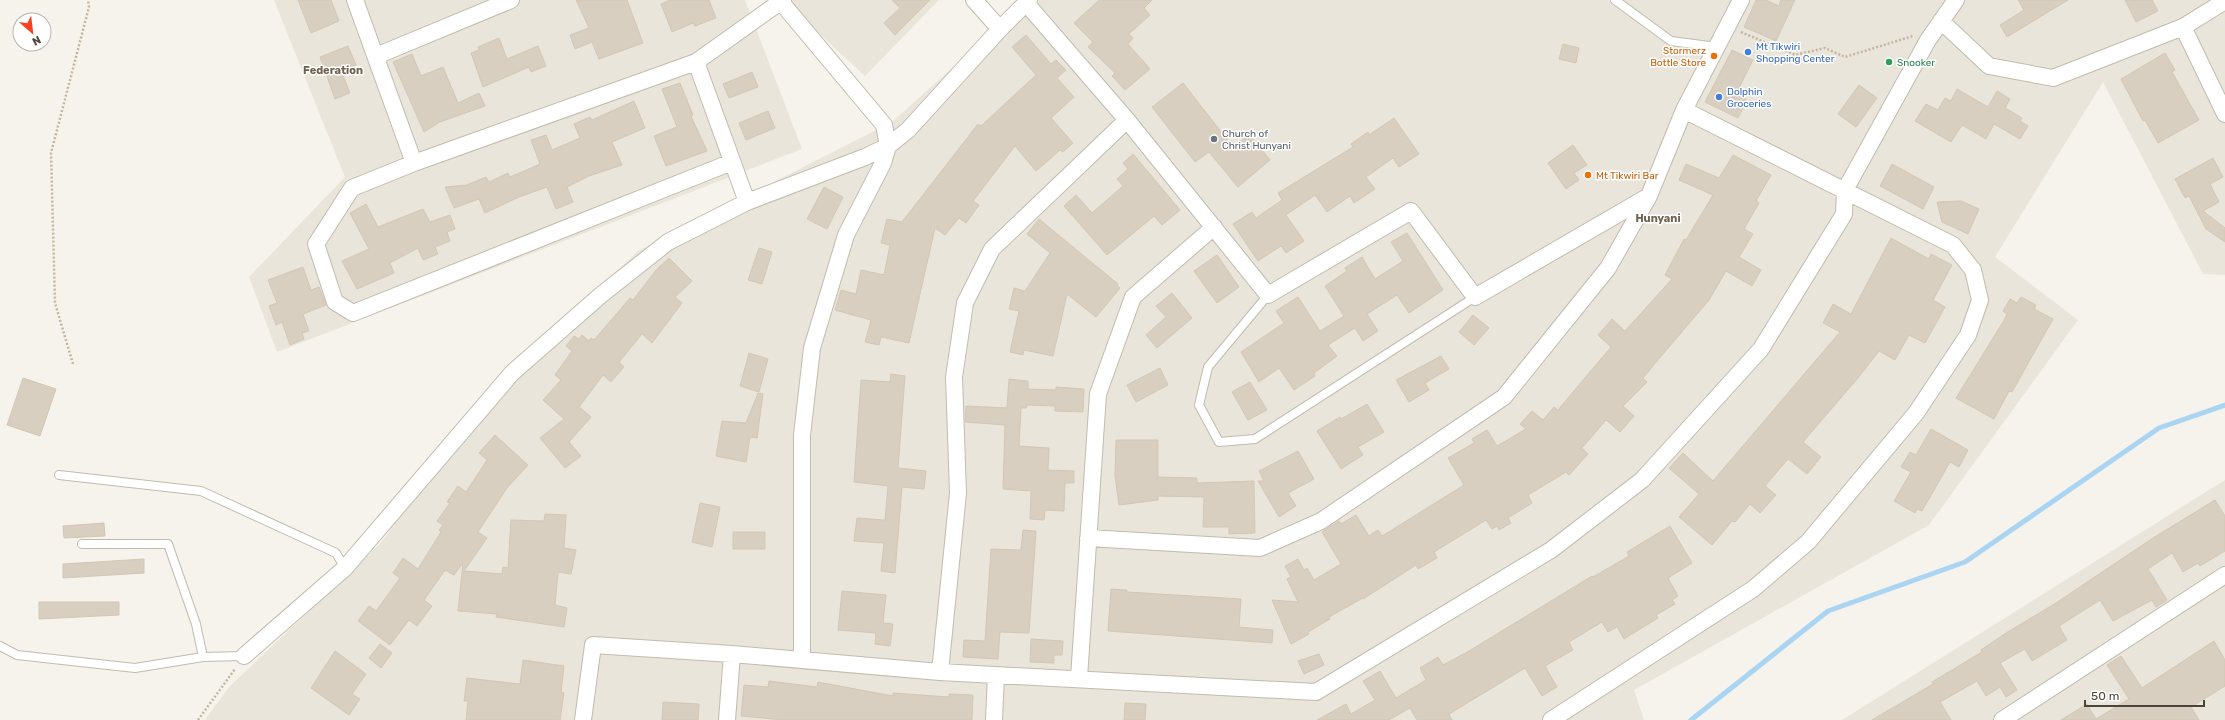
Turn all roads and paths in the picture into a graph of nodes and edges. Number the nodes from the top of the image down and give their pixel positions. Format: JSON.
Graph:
{"nodes":[{"id":1,"x":88,"y":0,"type":"edge"},
{"id":2,"x":355,"y":0,"type":"edge"},
{"id":3,"x":511,"y":0,"type":"edge"},
{"id":4,"x":974,"y":0,"type":"edge"},
{"id":5,"x":1615,"y":0,"type":"edge"},
{"id":6,"x":1741,"y":0,"type":"edge"},
{"id":7,"x":1956,"y":0,"type":"edge"},
{"id":8,"x":782,"y":1,"type":"edge"},
{"id":9,"x":2225,"y":1,"type":"edge"},
{"id":10,"x":1028,"y":2,"type":"edge"},
{"id":11,"x":1941,"y":21,"type":"junction"},
{"id":12,"x":1727,"y":26,"type":"junction"},
{"id":13,"x":2183,"y":27,"type":"junction"},
{"id":14,"x":1000,"y":29,"type":"junction"},
{"id":15,"x":1928,"y":40,"type":"junction"},
{"id":16,"x":1717,"y":48,"type":"junction"},
{"id":17,"x":376,"y":56,"type":"junction"},
{"id":18,"x":696,"y":62,"type":"junction"},
{"id":19,"x":1684,"y":110,"type":"junction"},
{"id":20,"x":2225,"y":114,"type":"edge"},
{"id":21,"x":1127,"y":120,"type":"junction"},
{"id":22,"x":888,"y":146,"type":"junction"},
{"id":23,"x":732,"y":162,"type":"junction"},
{"id":24,"x":414,"y":163,"type":"junction"},
{"id":25,"x":1845,"y":190,"type":"junction"},
{"id":26,"x":1650,"y":196,"type":"junction"},
{"id":27,"x":746,"y":202,"type":"junction"},
{"id":28,"x":1214,"y":227,"type":"junction"},
{"id":29,"x":1268,"y":295,"type":"junction"},
{"id":30,"x":1475,"y":297,"type":"junction"},
{"id":31,"x":73,"y":364,"type":"dead end"},
{"id":32,"x":59,"y":475,"type":"dead end"},
{"id":33,"x":1088,"y":538,"type":"junction"},
{"id":34,"x":82,"y":544,"type":"dead end"},
{"id":35,"x":345,"y":568,"type":"junction"},
{"id":36,"x":2225,"y":575,"type":"edge"},
{"id":37,"x":0,"y":646,"type":"edge"},
{"id":38,"x":732,"y":654,"type":"junction"},
{"id":39,"x":244,"y":656,"type":"junction"},
{"id":40,"x":203,"y":657,"type":"junction"},
{"id":41,"x":802,"y":659,"type":"junction"},
{"id":42,"x":940,"y":672,"type":"junction"},
{"id":43,"x":996,"y":675,"type":"junction"},
{"id":44,"x":1079,"y":678,"type":"junction"},
{"id":45,"x":198,"y":720,"type":"edge"},
{"id":46,"x":583,"y":720,"type":"edge"},
{"id":47,"x":727,"y":720,"type":"edge"},
{"id":48,"x":994,"y":720,"type":"edge"},
{"id":49,"x":1551,"y":720,"type":"edge"},
{"id":50,"x":2002,"y":720,"type":"edge"}],
"edges":[{"from":1,"to":31,"type":"path"},
{"from":2,"to":17,"type":"street"},
{"from":3,"to":17,"type":"street"},
{"from":4,"to":14,"type":"street"},
{"from":5,"to":16,"type":"lane"},
{"from":6,"to":12,"type":"street"},
{"from":7,"to":11,"type":"street"},
{"from":8,"to":18,"type":"street"},
{"from":8,"to":22,"type":"street"},
{"from":9,"to":13,"type":"street"},
{"from":10,"to":14,"type":"street"},
{"from":10,"to":21,"type":"street"},
{"from":11,"to":13,"type":"street"},
{"from":11,"to":15,"type":"street"},
{"from":12,"to":15,"type":"path"},
{"from":12,"to":16,"type":"street"},
{"from":13,"to":20,"type":"street"},
{"from":14,"to":22,"type":"street"},
{"from":15,"to":25,"type":"street"},
{"from":16,"to":19,"type":"street"},
{"from":17,"to":24,"type":"street"},
{"from":18,"to":23,"type":"street"},
{"from":18,"to":24,"type":"street"},
{"from":19,"to":25,"type":"street"},
{"from":19,"to":26,"type":"street"},
{"from":21,"to":28,"type":"street"},
{"from":21,"to":42,"type":"street"},
{"from":22,"to":27,"type":"street"},
{"from":22,"to":41,"type":"street"},
{"from":23,"to":24,"type":"street"},
{"from":23,"to":27,"type":"street"},
{"from":25,"to":44,"type":"street"},
{"from":25,"to":49,"type":"street"},
{"from":26,"to":30,"type":"street"},
{"from":26,"to":33,"type":"street"},
{"from":27,"to":35,"type":"street"},
{"from":28,"to":29,"type":"street"},
{"from":28,"to":33,"type":"street"},
{"from":29,"to":30,"type":"street"},
{"from":29,"to":30,"type":"lane"},
{"from":32,"to":35,"type":"lane"},
{"from":33,"to":44,"type":"street"},
{"from":34,"to":40,"type":"lane"},
{"from":35,"to":39,"type":"street"},
{"from":36,"to":50,"type":"street"},
{"from":37,"to":40,"type":"lane"},
{"from":38,"to":41,"type":"street"},
{"from":38,"to":46,"type":"street"},
{"from":38,"to":47,"type":"street"},
{"from":39,"to":40,"type":"lane"},
{"from":39,"to":45,"type":"path"},
{"from":41,"to":42,"type":"street"},
{"from":42,"to":43,"type":"street"},
{"from":43,"to":44,"type":"street"},
{"from":43,"to":48,"type":"street"}]}
